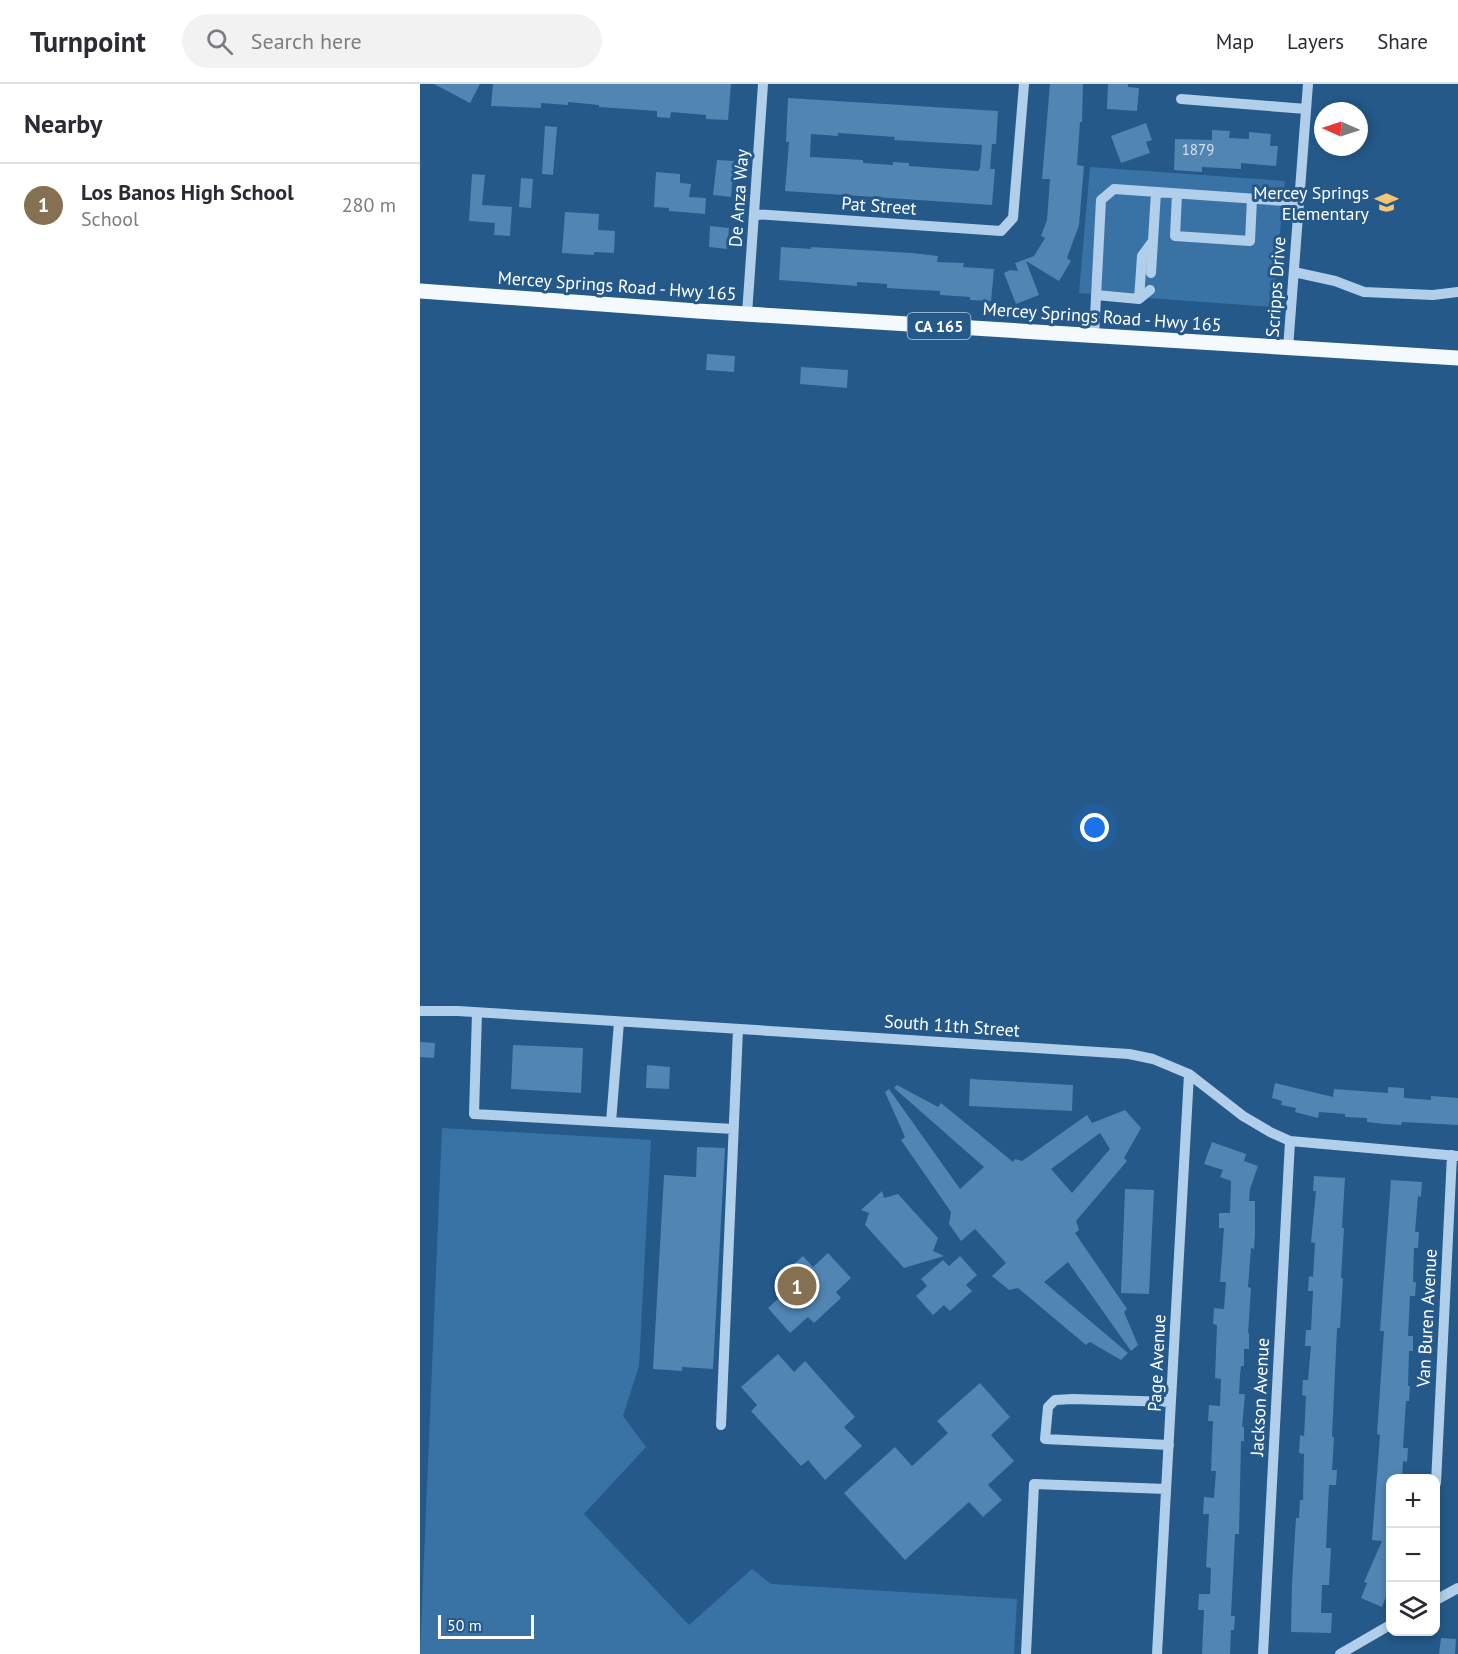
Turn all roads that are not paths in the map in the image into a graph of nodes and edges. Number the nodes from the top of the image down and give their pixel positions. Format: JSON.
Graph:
{"nodes":[{"id":1,"x":763,"y":84,"type":"edge"},
{"id":2,"x":1015,"y":84,"type":"edge"},
{"id":3,"x":1024,"y":84,"type":"edge"},
{"id":4,"x":1308,"y":84,"type":"edge"},
{"id":5,"x":1181,"y":99,"type":"dead end"},
{"id":6,"x":1306,"y":109,"type":"junction"},
{"id":7,"x":1156,"y":192,"type":"junction"},
{"id":8,"x":1178,"y":194,"type":"junction"},
{"id":9,"x":1252,"y":199,"type":"junction"},
{"id":10,"x":1299,"y":202,"type":"junction"},
{"id":11,"x":754,"y":214,"type":"junction"},
{"id":12,"x":1154,"y":241,"type":"junction"},
{"id":13,"x":1294,"y":272,"type":"junction"},
{"id":14,"x":1151,"y":273,"type":"dead end"},
{"id":15,"x":1150,"y":290,"type":"dead end"},
{"id":16,"x":420,"y":291,"type":"edge"},
{"id":17,"x":1458,"y":292,"type":"edge"},
{"id":18,"x":1096,"y":295,"type":"junction"},
{"id":19,"x":1139,"y":298,"type":"junction"},
{"id":20,"x":747,"y":314,"type":"junction"},
{"id":21,"x":1094,"y":336,"type":"junction"},
{"id":22,"x":1288,"y":348,"type":"junction"},
{"id":23,"x":1458,"y":358,"type":"edge"},
{"id":24,"x":420,"y":1011,"type":"edge"},
{"id":25,"x":477,"y":1013,"type":"junction"},
{"id":26,"x":619,"y":1022,"type":"junction"},
{"id":27,"x":738,"y":1029,"type":"junction"},
{"id":28,"x":1189,"y":1074,"type":"junction"},
{"id":29,"x":611,"y":1122,"type":"junction"},
{"id":30,"x":733,"y":1128,"type":"junction"},
{"id":31,"x":1290,"y":1141,"type":"junction"},
{"id":32,"x":1455,"y":1155,"type":"edge"},
{"id":33,"x":1171,"y":1402,"type":"junction"},
{"id":34,"x":721,"y":1425,"type":"dead end"},
{"id":35,"x":1169,"y":1444,"type":"junction"},
{"id":36,"x":1437,"y":1474,"type":"edge"},
{"id":37,"x":1166,"y":1489,"type":"junction"},
{"id":38,"x":1458,"y":1588,"type":"edge"},
{"id":39,"x":1440,"y":1598,"type":"edge"},
{"id":40,"x":1386,"y":1627,"type":"edge"},
{"id":41,"x":1026,"y":1654,"type":"edge"},
{"id":42,"x":1157,"y":1654,"type":"edge"},
{"id":43,"x":1263,"y":1654,"type":"edge"},
{"id":44,"x":1340,"y":1654,"type":"edge"}],
"edges":[{"from":1,"to":11,"type":"street","name":"De Anza Way"},
{"from":2,"to":3,"type":"street"},
{"from":3,"to":11,"type":"street","name":"Pat Street"},
{"from":4,"to":6,"type":"street","name":"Scripps Drive"},
{"from":5,"to":6,"type":"street"},
{"from":6,"to":10,"type":"street","name":"Scripps Drive"},
{"from":7,"to":8,"type":"street"},
{"from":7,"to":12,"type":"street"},
{"from":7,"to":18,"type":"street"},
{"from":8,"to":9,"type":"street"},
{"from":8,"to":9,"type":"street"},
{"from":9,"to":10,"type":"street"},
{"from":10,"to":13,"type":"street","name":"Scripps Drive"},
{"from":11,"to":20,"type":"street","name":"De Anza Way"},
{"from":12,"to":14,"type":"street"},
{"from":12,"to":19,"type":"street"},
{"from":13,"to":17,"type":"street"},
{"from":13,"to":22,"type":"street","name":"Scripps Drive"},
{"from":15,"to":19,"type":"street"},
{"from":16,"to":20,"type":"main road","name":"Mercey Springs Road - Hwy 165","number":"CA 165"},
{"from":18,"to":19,"type":"street"},
{"from":18,"to":21,"type":"street"},
{"from":20,"to":21,"type":"main road","name":"Mercey Springs Road - Hwy 165","number":"CA 165"},
{"from":21,"to":22,"type":"main road","name":"Mercey Springs Road - Hwy 165","number":"CA 165"},
{"from":22,"to":23,"type":"main road","name":"Mercey Springs Road - Hwy 165","number":"CA 165"},
{"from":24,"to":25,"type":"street","name":"South 11th Street"},
{"from":25,"to":26,"type":"street","name":"South 11th Street"},
{"from":25,"to":29,"type":"street"},
{"from":26,"to":27,"type":"street","name":"South 11th Street"},
{"from":26,"to":29,"type":"street"},
{"from":27,"to":28,"type":"street","name":"South 11th Street"},
{"from":27,"to":30,"type":"street"},
{"from":28,"to":31,"type":"street","name":"South 11th Street"},
{"from":28,"to":33,"type":"street","name":"Page Avenue"},
{"from":29,"to":30,"type":"street"},
{"from":30,"to":34,"type":"street"},
{"from":31,"to":32,"type":"street","name":"South 11th Street"},
{"from":31,"to":43,"type":"street","name":"Jackson Avenue"},
{"from":32,"to":36,"type":"street","name":"Van Buren Avenue"},
{"from":33,"to":35,"type":"street","name":"Page Avenue"},
{"from":33,"to":35,"type":"street"},
{"from":35,"to":37,"type":"street","name":"Page Avenue"},
{"from":37,"to":41,"type":"street"},
{"from":37,"to":42,"type":"street","name":"Page Avenue"},
{"from":38,"to":39,"type":"street"},
{"from":40,"to":44,"type":"street"}]}
